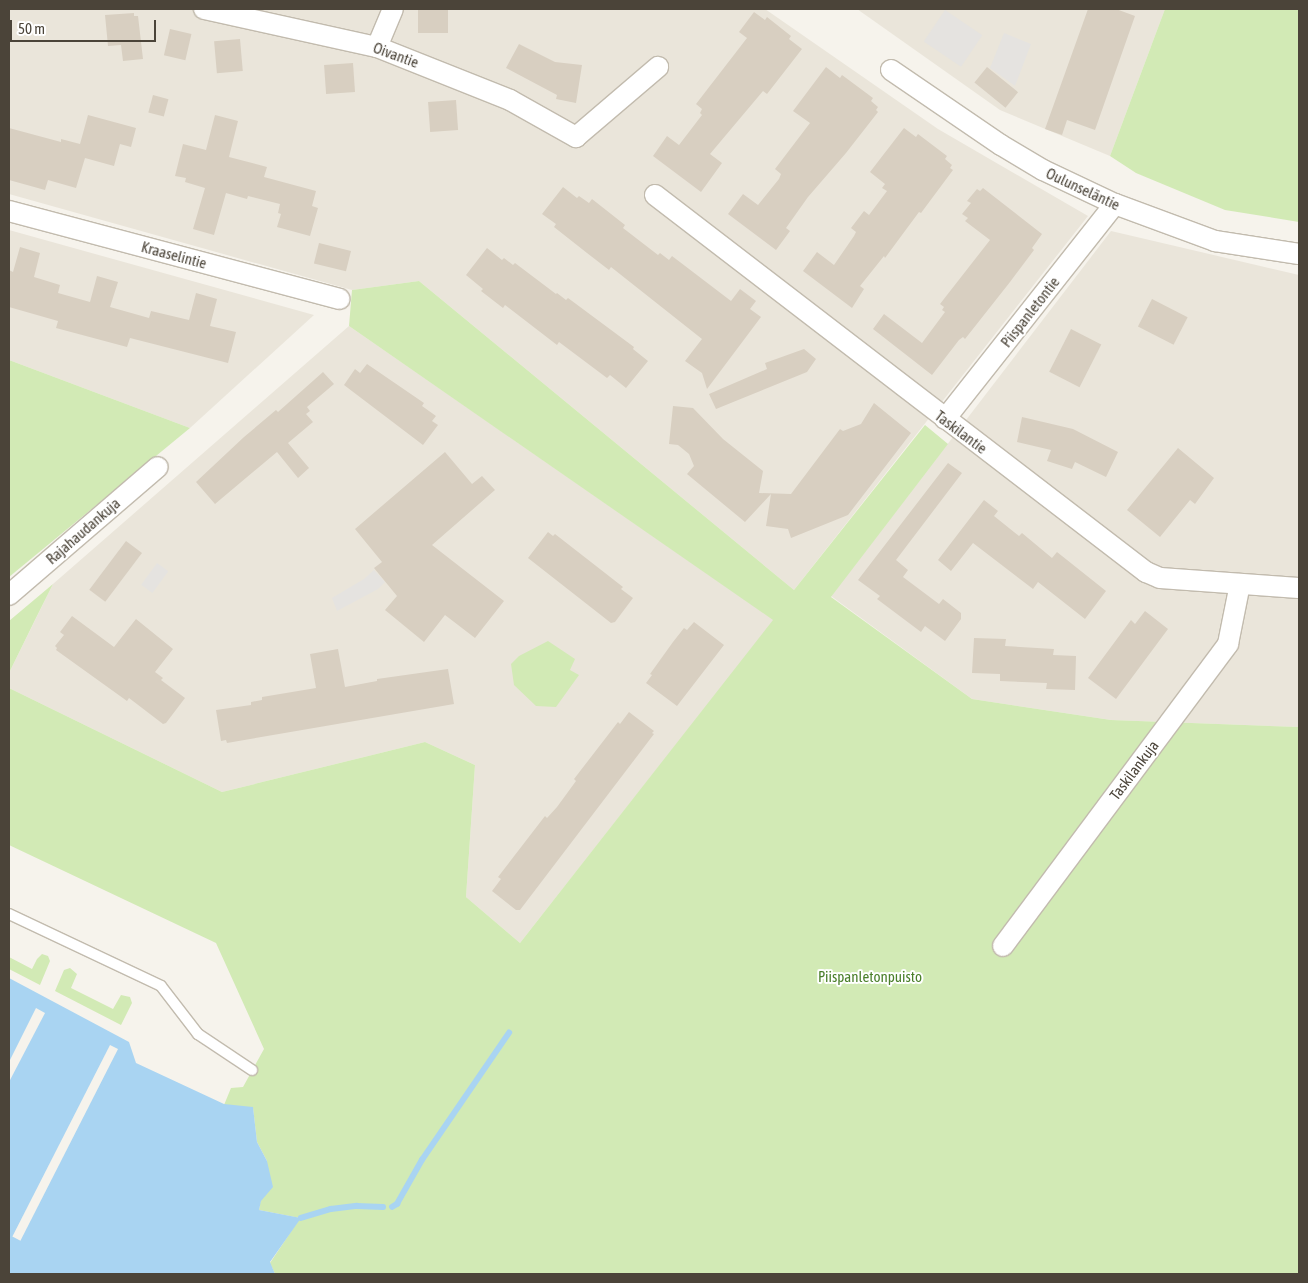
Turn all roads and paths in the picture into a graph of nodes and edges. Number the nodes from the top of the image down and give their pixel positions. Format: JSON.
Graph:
{"nodes":[{"id":1,"x":204,"y":9,"type":"edge"},
{"id":2,"x":393,"y":9,"type":"edge"},
{"id":3,"x":275,"y":17,"type":"edge"},
{"id":4,"x":377,"y":47,"type":"junction"},
{"id":5,"x":658,"y":67,"type":"dead end"},
{"id":6,"x":891,"y":70,"type":"dead end"},
{"id":7,"x":654,"y":195,"type":"dead end"},
{"id":8,"x":1115,"y":204,"type":"junction"},
{"id":9,"x":9,"y":211,"type":"edge"},
{"id":10,"x":1299,"y":254,"type":"edge"},
{"id":11,"x":339,"y":299,"type":"dead end"},
{"id":12,"x":944,"y":419,"type":"junction"},
{"id":13,"x":158,"y":467,"type":"dead end"},
{"id":14,"x":1240,"y":584,"type":"junction"},
{"id":15,"x":1299,"y":588,"type":"edge"},
{"id":16,"x":9,"y":595,"type":"edge"},
{"id":17,"x":9,"y":914,"type":"edge"},
{"id":18,"x":1003,"y":946,"type":"dead end"},
{"id":19,"x":252,"y":1070,"type":"dead end"}],
"edges":[{"from":1,"to":3,"type":"street","name":"Oivantie"},
{"from":2,"to":4,"type":"street"},
{"from":3,"to":4,"type":"street","name":"Oivantie"},
{"from":4,"to":5,"type":"street","name":"Oivantie"},
{"from":6,"to":8,"type":"street","name":"Oulunseläntie"},
{"from":7,"to":12,"type":"street","name":"Taskilantie"},
{"from":8,"to":10,"type":"street","name":"Oulunseläntie"},
{"from":8,"to":12,"type":"street","name":"Piispanletontie"},
{"from":9,"to":11,"type":"street","name":"Kraaselintie"},
{"from":12,"to":14,"type":"street","name":"Taskilantie"},
{"from":13,"to":16,"type":"street","name":"Rajahaudankuja"},
{"from":14,"to":15,"type":"street","name":"Taskilantie"},
{"from":14,"to":18,"type":"street","name":"Taskilankuja"},
{"from":17,"to":19,"type":"lane"}]}
